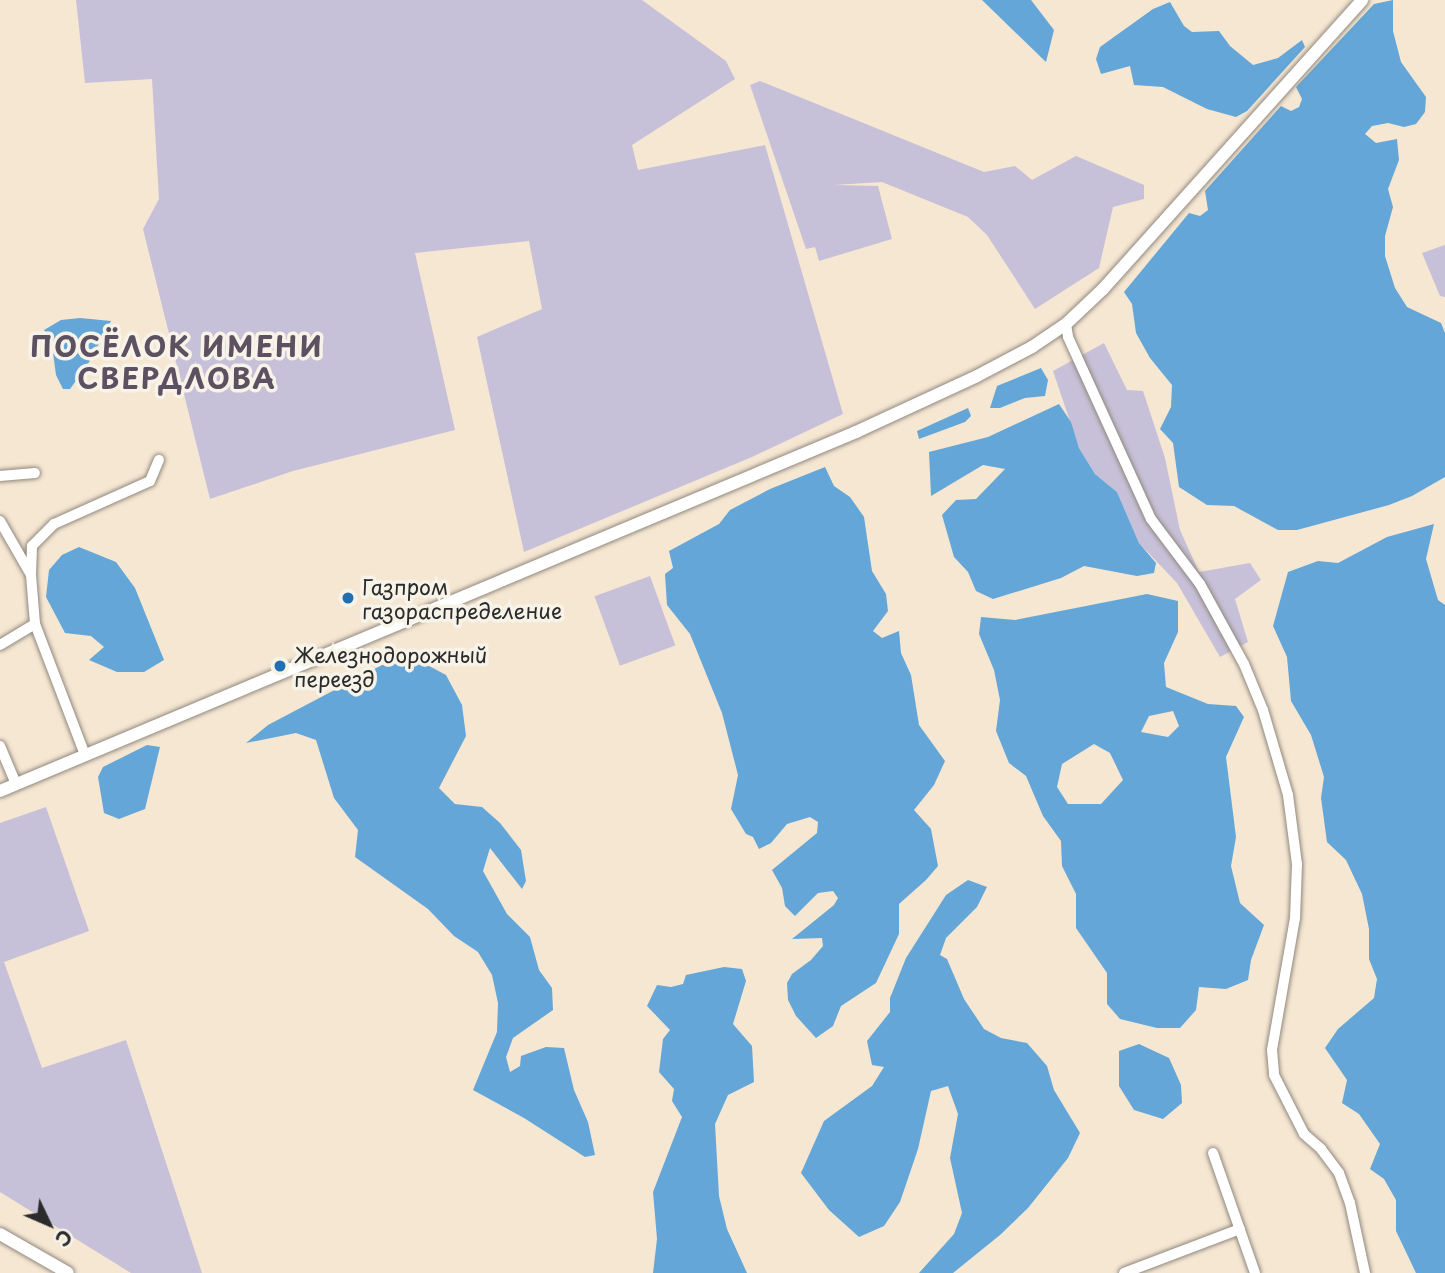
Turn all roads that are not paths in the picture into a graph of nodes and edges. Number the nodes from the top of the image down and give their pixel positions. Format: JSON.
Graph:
{"nodes":[{"id":1,"x":1362,"y":0,"type":"edge"},
{"id":2,"x":1066,"y":324,"type":"junction"},
{"id":3,"x":159,"y":460,"type":"dead end"},
{"id":4,"x":36,"y":472,"type":"dead end"},
{"id":5,"x":0,"y":475,"type":"edge"},
{"id":6,"x":0,"y":520,"type":"edge"},
{"id":7,"x":31,"y":575,"type":"junction"},
{"id":8,"x":35,"y":624,"type":"junction"},
{"id":9,"x":0,"y":645,"type":"edge"},
{"id":10,"x":0,"y":746,"type":"edge"},
{"id":11,"x":85,"y":755,"type":"junction"},
{"id":12,"x":16,"y":784,"type":"junction"},
{"id":13,"x":0,"y":791,"type":"edge"},
{"id":14,"x":1213,"y":1153,"type":"dead end"},
{"id":15,"x":1240,"y":1229,"type":"junction"},
{"id":16,"x":0,"y":1234,"type":"edge"},
{"id":17,"x":68,"y":1273,"type":"edge"},
{"id":18,"x":1125,"y":1273,"type":"edge"},
{"id":19,"x":1255,"y":1273,"type":"edge"},
{"id":20,"x":1365,"y":1273,"type":"edge"}],
"edges":[{"from":1,"to":2,"type":"main road"},
{"from":2,"to":11,"type":"main road"},
{"from":2,"to":20,"type":"street"},
{"from":3,"to":7,"type":"street"},
{"from":4,"to":5,"type":"street"},
{"from":6,"to":7,"type":"street"},
{"from":7,"to":8,"type":"street"},
{"from":8,"to":9,"type":"street"},
{"from":8,"to":11,"type":"street"},
{"from":10,"to":12,"type":"street"},
{"from":11,"to":12,"type":"main road"},
{"from":12,"to":13,"type":"main road"},
{"from":14,"to":15,"type":"street"},
{"from":15,"to":18,"type":"street"},
{"from":15,"to":19,"type":"street"},
{"from":16,"to":17,"type":"main road"}]}
